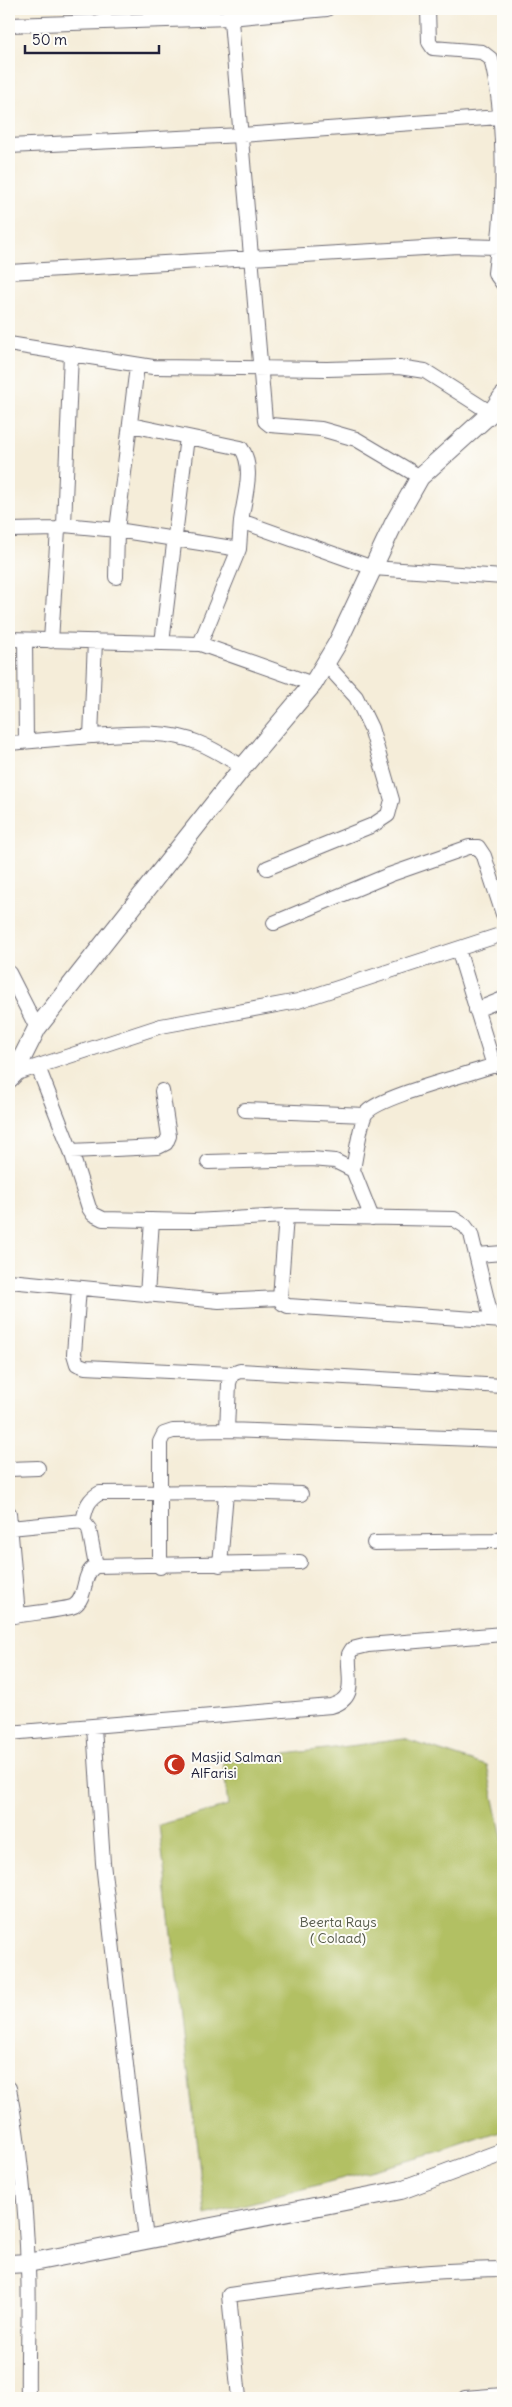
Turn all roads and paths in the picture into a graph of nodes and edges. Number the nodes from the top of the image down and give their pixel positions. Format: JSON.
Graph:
{"nodes":[{"id":1,"x":327,"y":9,"type":"edge"},
{"id":2,"x":428,"y":9,"type":"edge"},
{"id":3,"x":230,"y":13,"type":"edge"},
{"id":4,"x":9,"y":25,"type":"edge"},
{"id":5,"x":500,"y":117,"type":"junction"},
{"id":6,"x":242,"y":135,"type":"junction"},
{"id":7,"x":9,"y":146,"type":"edge"},
{"id":8,"x":498,"y":247,"type":"junction"},
{"id":9,"x":251,"y":258,"type":"junction"},
{"id":10,"x":9,"y":272,"type":"edge"},
{"id":11,"x":503,"y":284,"type":"edge"},
{"id":12,"x":9,"y":344,"type":"edge"},
{"id":13,"x":71,"y":353,"type":"junction"},
{"id":14,"x":137,"y":366,"type":"junction"},
{"id":15,"x":261,"y":368,"type":"junction"},
{"id":16,"x":503,"y":396,"type":"edge"},
{"id":17,"x":491,"y":413,"type":"junction"},
{"id":18,"x":131,"y":425,"type":"junction"},
{"id":19,"x":187,"y":437,"type":"junction"},
{"id":20,"x":420,"y":478,"type":"junction"},
{"id":21,"x":241,"y":520,"type":"junction"},
{"id":22,"x":61,"y":527,"type":"junction"},
{"id":23,"x":9,"y":530,"type":"edge"},
{"id":24,"x":117,"y":530,"type":"junction"},
{"id":25,"x":175,"y":540,"type":"junction"},
{"id":26,"x":239,"y":549,"type":"junction"},
{"id":27,"x":373,"y":568,"type":"junction"},
{"id":28,"x":116,"y":577,"type":"dead end"},
{"id":29,"x":503,"y":577,"type":"edge"},
{"id":30,"x":9,"y":639,"type":"edge"},
{"id":31,"x":25,"y":640,"type":"junction"},
{"id":32,"x":51,"y":641,"type":"junction"},
{"id":33,"x":95,"y":641,"type":"junction"},
{"id":34,"x":162,"y":643,"type":"junction"},
{"id":35,"x":200,"y":644,"type":"junction"},
{"id":36,"x":325,"y":663,"type":"junction"},
{"id":37,"x":313,"y":684,"type":"junction"},
{"id":38,"x":91,"y":736,"type":"junction"},
{"id":39,"x":26,"y":741,"type":"junction"},
{"id":40,"x":9,"y":743,"type":"edge"},
{"id":41,"x":243,"y":767,"type":"junction"},
{"id":42,"x":267,"y":868,"type":"dead end"},
{"id":43,"x":503,"y":914,"type":"edge"},
{"id":44,"x":274,"y":923,"type":"dead end"},
{"id":45,"x":503,"y":934,"type":"edge"},
{"id":46,"x":458,"y":949,"type":"junction"},
{"id":47,"x":9,"y":973,"type":"edge"},
{"id":48,"x":503,"y":999,"type":"edge"},
{"id":49,"x":476,"y":1010,"type":"junction"},
{"id":50,"x":37,"y":1028,"type":"junction"},
{"id":51,"x":498,"y":1064,"type":"edge"},
{"id":52,"x":38,"y":1067,"type":"junction"},
{"id":53,"x":12,"y":1076,"type":"edge"},
{"id":54,"x":162,"y":1090,"type":"dead end"},
{"id":55,"x":245,"y":1110,"type":"dead end"},
{"id":56,"x":365,"y":1114,"type":"junction"},
{"id":57,"x":71,"y":1151,"type":"junction"},
{"id":58,"x":208,"y":1162,"type":"dead end"},
{"id":59,"x":353,"y":1170,"type":"junction"},
{"id":60,"x":286,"y":1216,"type":"junction"},
{"id":61,"x":372,"y":1218,"type":"junction"},
{"id":62,"x":152,"y":1220,"type":"junction"},
{"id":63,"x":503,"y":1253,"type":"edge"},
{"id":64,"x":477,"y":1255,"type":"junction"},
{"id":65,"x":9,"y":1281,"type":"edge"},
{"id":66,"x":79,"y":1288,"type":"junction"},
{"id":67,"x":147,"y":1294,"type":"junction"},
{"id":68,"x":280,"y":1298,"type":"junction"},
{"id":69,"x":498,"y":1320,"type":"edge"},
{"id":70,"x":232,"y":1374,"type":"junction"},
{"id":71,"x":503,"y":1386,"type":"edge"},
{"id":72,"x":227,"y":1430,"type":"junction"},
{"id":73,"x":503,"y":1440,"type":"edge"},
{"id":74,"x":38,"y":1468,"type":"dead end"},
{"id":75,"x":9,"y":1469,"type":"edge"},
{"id":76,"x":160,"y":1492,"type":"junction"},
{"id":77,"x":226,"y":1492,"type":"junction"},
{"id":78,"x":301,"y":1494,"type":"dead end"},
{"id":79,"x":9,"y":1513,"type":"edge"},
{"id":80,"x":83,"y":1522,"type":"junction"},
{"id":81,"x":10,"y":1528,"type":"edge"},
{"id":82,"x":503,"y":1537,"type":"edge"},
{"id":83,"x":374,"y":1543,"type":"dead end"},
{"id":84,"x":300,"y":1562,"type":"dead end"},
{"id":85,"x":220,"y":1565,"type":"junction"},
{"id":86,"x":96,"y":1566,"type":"junction"},
{"id":87,"x":160,"y":1566,"type":"junction"},
{"id":88,"x":14,"y":1616,"type":"edge"},
{"id":89,"x":503,"y":1634,"type":"edge"},
{"id":90,"x":94,"y":1728,"type":"junction"},
{"id":91,"x":9,"y":1734,"type":"edge"},
{"id":92,"x":9,"y":2088,"type":"edge"},
{"id":93,"x":12,"y":2120,"type":"edge"},
{"id":94,"x":503,"y":2152,"type":"edge"},
{"id":95,"x":146,"y":2240,"type":"junction"},
{"id":96,"x":9,"y":2264,"type":"edge"},
{"id":97,"x":28,"y":2264,"type":"junction"},
{"id":98,"x":503,"y":2269,"type":"edge"},
{"id":99,"x":503,"y":2395,"type":"edge"},
{"id":100,"x":28,"y":2398,"type":"edge"},
{"id":101,"x":239,"y":2398,"type":"edge"},
{"id":102,"x":465,"y":2398,"type":"edge"}],
"edges":[{"from":1,"to":3,"type":"street"},
{"from":2,"to":5,"type":"street"},
{"from":3,"to":4,"type":"street"},
{"from":3,"to":6,"type":"street"},
{"from":5,"to":6,"type":"street"},
{"from":5,"to":8,"type":"street"},
{"from":6,"to":7,"type":"street"},
{"from":6,"to":9,"type":"street"},
{"from":8,"to":9,"type":"street"},
{"from":8,"to":11,"type":"street"},
{"from":9,"to":10,"type":"street"},
{"from":9,"to":15,"type":"street"},
{"from":12,"to":13,"type":"street"},
{"from":13,"to":14,"type":"street"},
{"from":13,"to":22,"type":"street"},
{"from":14,"to":15,"type":"street"},
{"from":14,"to":18,"type":"street"},
{"from":15,"to":17,"type":"street"},
{"from":15,"to":20,"type":"street"},
{"from":16,"to":17,"type":"street"},
{"from":17,"to":20,"type":"street"},
{"from":18,"to":19,"type":"street"},
{"from":18,"to":24,"type":"street"},
{"from":19,"to":21,"type":"street"},
{"from":19,"to":25,"type":"street"},
{"from":20,"to":27,"type":"street"},
{"from":21,"to":26,"type":"street"},
{"from":21,"to":27,"type":"street"},
{"from":22,"to":23,"type":"street"},
{"from":22,"to":24,"type":"street"},
{"from":22,"to":32,"type":"street"},
{"from":24,"to":25,"type":"street"},
{"from":24,"to":28,"type":"street"},
{"from":25,"to":26,"type":"street"},
{"from":25,"to":34,"type":"street"},
{"from":26,"to":35,"type":"street"},
{"from":27,"to":29,"type":"street"},
{"from":27,"to":36,"type":"street"},
{"from":30,"to":31,"type":"street"},
{"from":31,"to":32,"type":"street"},
{"from":31,"to":39,"type":"street"},
{"from":32,"to":33,"type":"street"},
{"from":33,"to":34,"type":"street"},
{"from":33,"to":38,"type":"street"},
{"from":34,"to":35,"type":"street"},
{"from":35,"to":37,"type":"street"},
{"from":36,"to":37,"type":"street"},
{"from":36,"to":42,"type":"street"},
{"from":37,"to":41,"type":"street"},
{"from":38,"to":39,"type":"street"},
{"from":38,"to":41,"type":"street"},
{"from":39,"to":40,"type":"street"},
{"from":41,"to":50,"type":"street"},
{"from":43,"to":44,"type":"street"},
{"from":45,"to":46,"type":"street"},
{"from":46,"to":49,"type":"street"},
{"from":46,"to":52,"type":"street"},
{"from":47,"to":50,"type":"street"},
{"from":48,"to":49,"type":"street"},
{"from":49,"to":51,"type":"street"},
{"from":50,"to":53,"type":"street"},
{"from":51,"to":56,"type":"street"},
{"from":52,"to":53,"type":"street"},
{"from":52,"to":57,"type":"street"},
{"from":54,"to":57,"type":"street"},
{"from":55,"to":56,"type":"street"},
{"from":56,"to":59,"type":"street"},
{"from":57,"to":62,"type":"street"},
{"from":58,"to":59,"type":"street"},
{"from":59,"to":61,"type":"street"},
{"from":60,"to":61,"type":"street"},
{"from":60,"to":62,"type":"street"},
{"from":60,"to":68,"type":"street"},
{"from":61,"to":64,"type":"street"},
{"from":62,"to":67,"type":"street"},
{"from":63,"to":64,"type":"street"},
{"from":64,"to":69,"type":"street"},
{"from":65,"to":66,"type":"street"},
{"from":66,"to":67,"type":"street"},
{"from":66,"to":70,"type":"street"},
{"from":67,"to":68,"type":"street"},
{"from":68,"to":69,"type":"street"},
{"from":70,"to":71,"type":"street"},
{"from":70,"to":72,"type":"street"},
{"from":72,"to":73,"type":"street"},
{"from":72,"to":76,"type":"street"},
{"from":74,"to":75,"type":"street"},
{"from":76,"to":77,"type":"street"},
{"from":76,"to":80,"type":"street"},
{"from":76,"to":87,"type":"street"},
{"from":77,"to":78,"type":"street"},
{"from":77,"to":85,"type":"street"},
{"from":79,"to":81,"type":"street"},
{"from":80,"to":81,"type":"street"},
{"from":80,"to":86,"type":"street"},
{"from":81,"to":88,"type":"street"},
{"from":82,"to":83,"type":"street"},
{"from":84,"to":85,"type":"street"},
{"from":85,"to":87,"type":"street"},
{"from":86,"to":87,"type":"street"},
{"from":86,"to":88,"type":"street"},
{"from":89,"to":90,"type":"street"},
{"from":90,"to":91,"type":"street"},
{"from":90,"to":95,"type":"street"},
{"from":92,"to":93,"type":"street"},
{"from":93,"to":97,"type":"street"},
{"from":94,"to":95,"type":"street"},
{"from":95,"to":97,"type":"street"},
{"from":96,"to":97,"type":"street"},
{"from":97,"to":100,"type":"street"},
{"from":98,"to":101,"type":"street"},
{"from":99,"to":102,"type":"street"}]}
